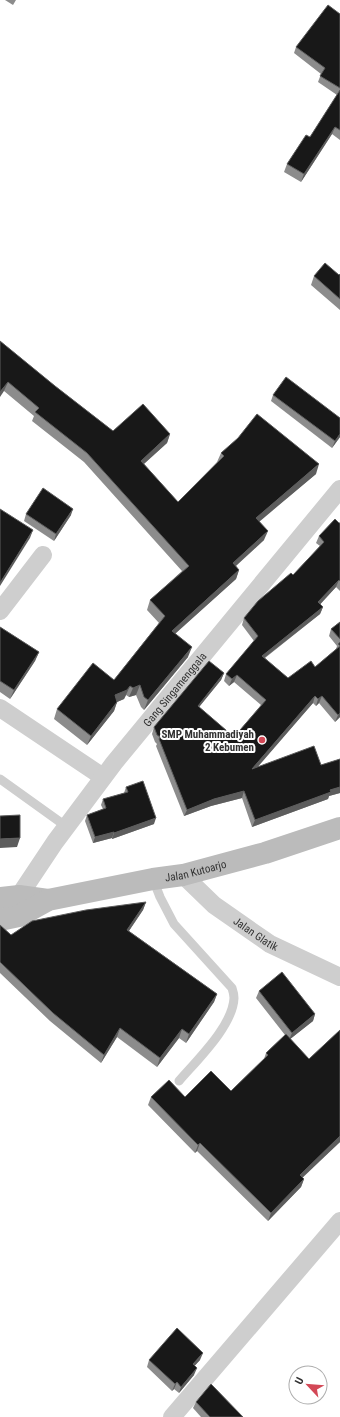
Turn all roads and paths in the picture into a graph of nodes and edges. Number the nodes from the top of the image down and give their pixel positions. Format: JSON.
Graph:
{"nodes":[{"id":1,"x":340,"y":489,"type":"edge"},
{"id":2,"x":43,"y":555,"type":"dead end"},
{"id":3,"x":0,"y":611,"type":"edge"},
{"id":4,"x":0,"y":708,"type":"edge"},
{"id":5,"x":103,"y":777,"type":"junction"},
{"id":6,"x":0,"y":779,"type":"edge"},
{"id":7,"x":67,"y":827,"type":"junction"},
{"id":8,"x":340,"y":828,"type":"edge"},
{"id":9,"x":183,"y":874,"type":"junction"},
{"id":10,"x":153,"y":878,"type":"junction"},
{"id":11,"x":9,"y":908,"type":"edge"},
{"id":12,"x":340,"y":977,"type":"edge"},
{"id":13,"x":179,"y":1081,"type":"dead end"},
{"id":14,"x":340,"y":1221,"type":"edge"},
{"id":15,"x":172,"y":1417,"type":"edge"}],
"edges":[{"from":1,"to":5,"type":"street","name":"Gang Singamenggala"},
{"from":2,"to":3,"type":"street"},
{"from":4,"to":5,"type":"street"},
{"from":5,"to":7,"type":"street","name":"Gang Singamenggala"},
{"from":6,"to":7,"type":"lane"},
{"from":7,"to":11,"type":"street","name":"Gang Singamenggala"},
{"from":8,"to":9,"type":"main road","name":"Jalan Kutoarjo"},
{"from":9,"to":10,"type":"main road","name":"Jalan Kutoarjo"},
{"from":9,"to":12,"type":"street","name":"Jalan Glatik"},
{"from":10,"to":11,"type":"main road","name":"Jalan Kutoarjo"},
{"from":10,"to":13,"type":"lane"},
{"from":14,"to":15,"type":"street"}]}
